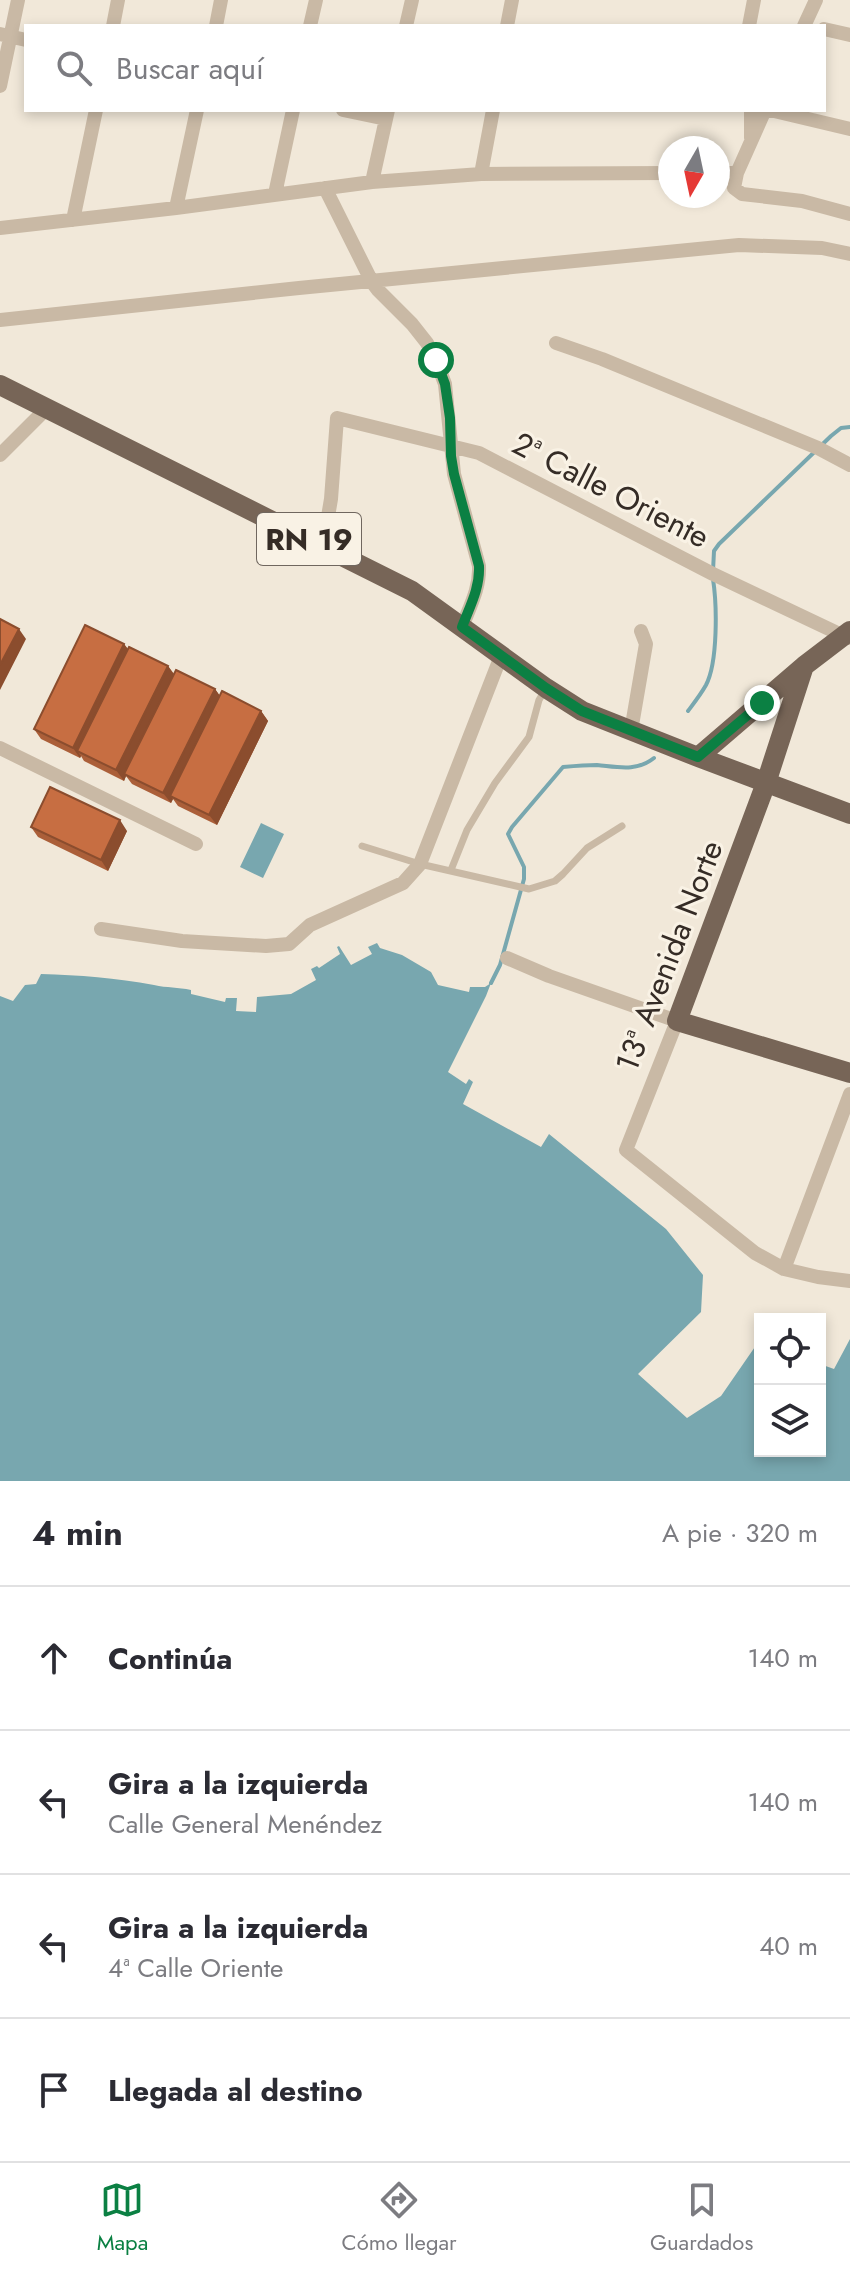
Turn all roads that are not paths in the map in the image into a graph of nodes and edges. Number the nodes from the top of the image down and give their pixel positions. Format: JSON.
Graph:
{"nodes":[{"id":1,"x":18,"y":0,"type":"edge"},
{"id":2,"x":118,"y":0,"type":"edge"},
{"id":3,"x":221,"y":0,"type":"edge"},
{"id":4,"x":316,"y":0,"type":"edge"},
{"id":5,"x":412,"y":0,"type":"edge"},
{"id":6,"x":512,"y":0,"type":"edge"},
{"id":7,"x":754,"y":0,"type":"edge"},
{"id":8,"x":816,"y":0,"type":"edge"},
{"id":9,"x":113,"y":24,"type":"edge"},
{"id":10,"x":216,"y":24,"type":"edge"},
{"id":11,"x":310,"y":24,"type":"edge"},
{"id":12,"x":406,"y":24,"type":"edge"},
{"id":13,"x":507,"y":24,"type":"edge"},
{"id":14,"x":749,"y":24,"type":"edge"},
{"id":15,"x":807,"y":24,"type":"edge"},
{"id":16,"x":826,"y":29,"type":"edge"},
{"id":17,"x":850,"y":35,"type":"edge"},
{"id":18,"x":5,"y":36,"type":"edge"},
{"id":19,"x":0,"y":86,"type":"edge"},
{"id":20,"x":96,"y":112,"type":"edge"},
{"id":21,"x":197,"y":112,"type":"edge"},
{"id":22,"x":293,"y":112,"type":"edge"},
{"id":23,"x":361,"y":112,"type":"edge"},
{"id":24,"x":493,"y":112,"type":"edge"},
{"id":25,"x":751,"y":112,"type":"edge"},
{"id":26,"x":767,"y":112,"type":"edge"},
{"id":27,"x":777,"y":112,"type":"edge"},
{"id":28,"x":387,"y":115,"type":"edge"},
{"id":29,"x":850,"y":129,"type":"edge"},
{"id":30,"x":751,"y":142,"type":"junction"},
{"id":31,"x":658,"y":173,"type":"edge"},
{"id":32,"x":730,"y":173,"type":"edge"},
{"id":33,"x":737,"y":173,"type":"junction"},
{"id":34,"x":481,"y":174,"type":"junction"},
{"id":35,"x":372,"y":182,"type":"junction"},
{"id":36,"x":325,"y":188,"type":"junction"},
{"id":37,"x":275,"y":194,"type":"junction"},
{"id":38,"x":176,"y":208,"type":"junction"},
{"id":39,"x":850,"y":214,"type":"edge"},
{"id":40,"x":73,"y":220,"type":"junction"},
{"id":41,"x":0,"y":228,"type":"edge"},
{"id":42,"x":850,"y":254,"type":"edge"},
{"id":43,"x":372,"y":282,"type":"junction"},
{"id":44,"x":0,"y":320,"type":"edge"},
{"id":45,"x":556,"y":343,"type":"dead end"},
{"id":46,"x":0,"y":385,"type":"edge"},
{"id":47,"x":46,"y":409,"type":"junction"},
{"id":48,"x":451,"y":446,"type":"junction"},
{"id":49,"x":0,"y":455,"type":"edge"},
{"id":50,"x":850,"y":465,"type":"edge"},
{"id":51,"x":323,"y":546,"type":"junction"},
{"id":52,"x":462,"y":627,"type":"junction"},
{"id":53,"x":641,"y":631,"type":"dead end"},
{"id":54,"x":848,"y":636,"type":"edge"},
{"id":55,"x":501,"y":656,"type":"junction"},
{"id":56,"x":804,"y":666,"type":"junction"},
{"id":57,"x":546,"y":688,"type":"junction"},
{"id":58,"x":631,"y":731,"type":"junction"},
{"id":59,"x":0,"y":748,"type":"edge"},
{"id":60,"x":698,"y":757,"type":"junction"},
{"id":61,"x":766,"y":783,"type":"junction"},
{"id":62,"x":850,"y":814,"type":"edge"},
{"id":63,"x":622,"y":826,"type":"dead end"},
{"id":64,"x":196,"y":844,"type":"dead end"},
{"id":65,"x":362,"y":846,"type":"dead end"},
{"id":66,"x":420,"y":864,"type":"junction"},
{"id":67,"x":451,"y":870,"type":"junction"},
{"id":68,"x":101,"y":929,"type":"dead end"},
{"id":69,"x":507,"y":958,"type":"dead end"},
{"id":70,"x":677,"y":1021,"type":"junction"},
{"id":71,"x":850,"y":1073,"type":"edge"},
{"id":72,"x":850,"y":1094,"type":"edge"},
{"id":73,"x":784,"y":1269,"type":"junction"},
{"id":74,"x":850,"y":1281,"type":"edge"}],
"edges":[{"from":1,"to":18,"type":"street"},
{"from":2,"to":9,"type":"street"},
{"from":3,"to":10,"type":"street"},
{"from":4,"to":11,"type":"street"},
{"from":5,"to":12,"type":"street"},
{"from":6,"to":13,"type":"street"},
{"from":7,"to":14,"type":"street"},
{"from":8,"to":15,"type":"street"},
{"from":16,"to":17,"type":"street"},
{"from":18,"to":19,"type":"street"},
{"from":20,"to":40,"type":"street"},
{"from":21,"to":38,"type":"street"},
{"from":22,"to":37,"type":"street"},
{"from":23,"to":28,"type":"street"},
{"from":24,"to":34,"type":"street"},
{"from":25,"to":30,"type":"street"},
{"from":26,"to":30,"type":"street"},
{"from":27,"to":29,"type":"street"},
{"from":28,"to":35,"type":"street"},
{"from":30,"to":33,"type":"street"},
{"from":31,"to":34,"type":"street"},
{"from":32,"to":33,"type":"street"},
{"from":33,"to":39,"type":"street"},
{"from":34,"to":35,"type":"street"},
{"from":35,"to":36,"type":"street"},
{"from":36,"to":37,"type":"street"},
{"from":36,"to":43,"type":"street"},
{"from":37,"to":38,"type":"street"},
{"from":38,"to":40,"type":"street"},
{"from":40,"to":41,"type":"street"},
{"from":42,"to":43,"type":"street"},
{"from":43,"to":44,"type":"street"},
{"from":43,"to":48,"type":"street"},
{"from":45,"to":50,"type":"street"},
{"from":46,"to":47,"type":"main road","number":"RN 19"},
{"from":47,"to":49,"type":"street"},
{"from":47,"to":51,"type":"main road","number":"RN 19"},
{"from":48,"to":51,"type":"street","name":"2ª Calle Oriente"},
{"from":48,"to":52,"type":"street"},
{"from":48,"to":54,"type":"street","name":"2ª Calle Oriente"},
{"from":51,"to":52,"type":"main road","number":"RN 19"},
{"from":52,"to":55,"type":"main road","number":"RN 19"},
{"from":53,"to":58,"type":"street"},
{"from":54,"to":56,"type":"main road"},
{"from":55,"to":57,"type":"main road","number":"RN 19"},
{"from":55,"to":66,"type":"street"},
{"from":56,"to":60,"type":"main road"},
{"from":56,"to":61,"type":"main road","name":"13ª Avenida Norte"},
{"from":57,"to":58,"type":"main road","number":"RN 19"},
{"from":57,"to":67,"type":"lane"},
{"from":58,"to":60,"type":"main road","number":"RN 19"},
{"from":59,"to":64,"type":"street"},
{"from":60,"to":61,"type":"main road"},
{"from":61,"to":62,"type":"main road"},
{"from":61,"to":70,"type":"main road","name":"13ª Avenida Norte"},
{"from":63,"to":67,"type":"lane"},
{"from":65,"to":66,"type":"lane"},
{"from":66,"to":67,"type":"lane"},
{"from":66,"to":68,"type":"street"},
{"from":69,"to":70,"type":"street"},
{"from":70,"to":71,"type":"main road"},
{"from":70,"to":73,"type":"street","name":"13ª Avenida Norte"},
{"from":72,"to":73,"type":"street"},
{"from":73,"to":74,"type":"street"}]}
